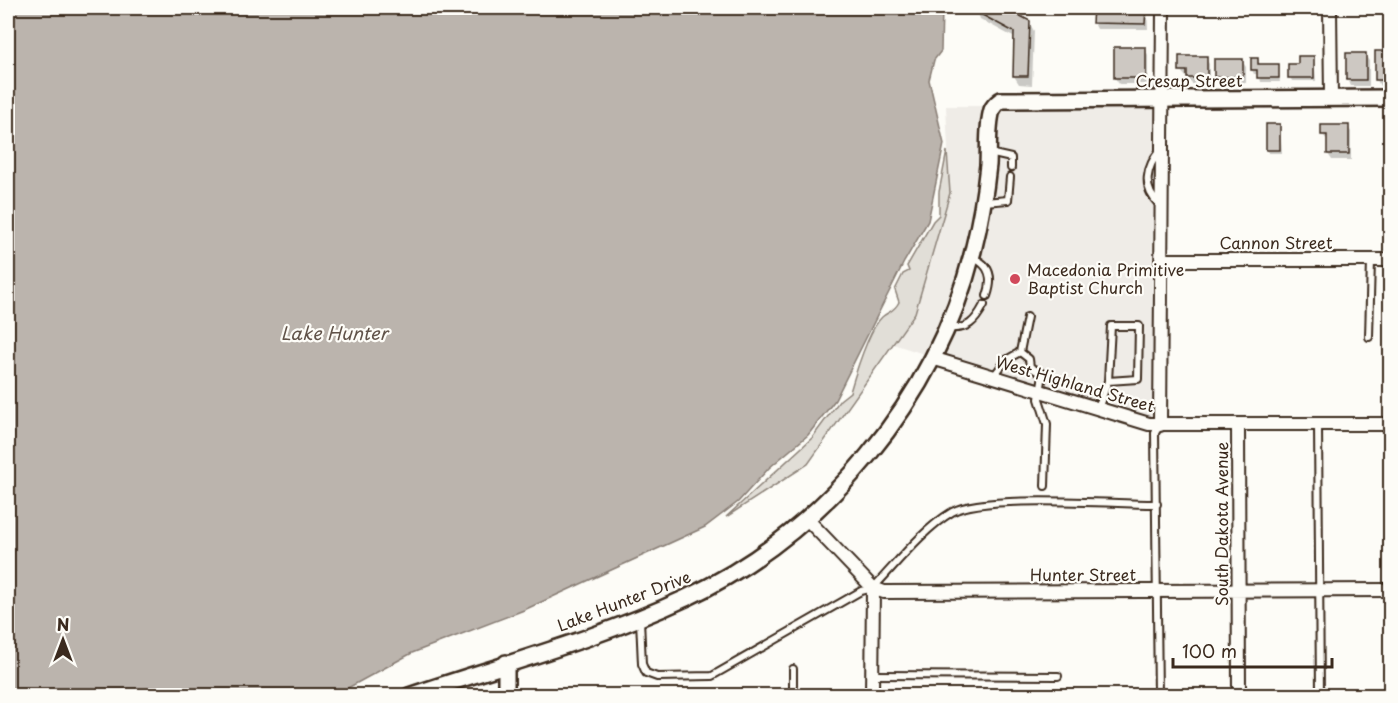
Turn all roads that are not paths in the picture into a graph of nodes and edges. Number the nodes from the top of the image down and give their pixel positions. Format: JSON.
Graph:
{"nodes":[{"id":1,"x":1163,"y":8,"type":"edge"},
{"id":2,"x":1330,"y":8,"type":"edge"},
{"id":3,"x":1162,"y":98,"type":"junction"},
{"id":4,"x":1331,"y":98,"type":"junction"},
{"id":5,"x":1390,"y":98,"type":"edge"},
{"id":6,"x":993,"y":109,"type":"joint"},
{"id":7,"x":989,"y":153,"type":"junction"},
{"id":8,"x":1011,"y":168,"type":"dead end"},
{"id":9,"x":1010,"y":177,"type":"dead end"},
{"id":10,"x":982,"y":202,"type":"junction"},
{"id":11,"x":971,"y":257,"type":"junction"},
{"id":12,"x":1161,"y":260,"type":"junction"},
{"id":13,"x":1371,"y":260,"type":"junction"},
{"id":14,"x":1390,"y":260,"type":"edge"},
{"id":15,"x":987,"y":296,"type":"dead end"},
{"id":16,"x":984,"y":305,"type":"dead end"},
{"id":17,"x":1027,"y":317,"type":"dead end"},
{"id":18,"x":947,"y":328,"type":"junction"},
{"id":19,"x":1369,"y":337,"type":"dead end"},
{"id":20,"x":1020,"y":352,"type":"junction"},
{"id":21,"x":932,"y":358,"type":"junction"},
{"id":22,"x":993,"y":377,"type":"junction"},
{"id":23,"x":1108,"y":381,"type":"junction"},
{"id":24,"x":1040,"y":392,"type":"junction"},
{"id":25,"x":1098,"y":409,"type":"junction"},
{"id":26,"x":1318,"y":424,"type":"junction"},
{"id":27,"x":1390,"y":424,"type":"edge"},
{"id":28,"x":1160,"y":425,"type":"junction"},
{"id":29,"x":1238,"y":425,"type":"junction"},
{"id":30,"x":1045,"y":486,"type":"dead end"},
{"id":31,"x":1156,"y":504,"type":"junction"},
{"id":32,"x":806,"y":518,"type":"junction"},
{"id":33,"x":873,"y":588,"type":"junction"},
{"id":34,"x":1390,"y":590,"type":"edge"},
{"id":35,"x":1320,"y":591,"type":"junction"},
{"id":36,"x":1158,"y":592,"type":"junction"},
{"id":37,"x":1239,"y":592,"type":"junction"},
{"id":38,"x":639,"y":618,"type":"junction"},
{"id":39,"x":506,"y":663,"type":"junction"},
{"id":40,"x":793,"y":669,"type":"dead end"},
{"id":41,"x":872,"y":675,"type":"junction"},
{"id":42,"x":1058,"y":676,"type":"dead end"},
{"id":43,"x":409,"y":696,"type":"edge"},
{"id":44,"x":506,"y":696,"type":"edge"},
{"id":45,"x":793,"y":696,"type":"edge"},
{"id":46,"x":872,"y":696,"type":"edge"},
{"id":47,"x":1158,"y":696,"type":"edge"},
{"id":48,"x":1239,"y":696,"type":"edge"},
{"id":49,"x":1320,"y":696,"type":"edge"}],
"edges":[{"from":1,"to":3,"type":"street"},
{"from":2,"to":4,"type":"street"},
{"from":3,"to":4,"type":"street","name":"Cresap Street"},
{"from":3,"to":6,"type":"street","name":"Cresap Street"},
{"from":3,"to":12,"type":"street"},
{"from":4,"to":5,"type":"street","name":"Cresap Street"},
{"from":6,"to":7,"type":"street","name":"Lake Hunter Drive"},
{"from":7,"to":8,"type":"lane"},
{"from":7,"to":10,"type":"street","name":"Lake Hunter Drive"},
{"from":9,"to":10,"type":"lane"},
{"from":10,"to":11,"type":"street","name":"Lake Hunter Drive"},
{"from":11,"to":15,"type":"lane"},
{"from":11,"to":18,"type":"street","name":"Lake Hunter Drive"},
{"from":12,"to":13,"type":"street","name":"Cannon Street"},
{"from":12,"to":28,"type":"street"},
{"from":13,"to":14,"type":"street","name":"Cannon Street"},
{"from":13,"to":19,"type":"lane"},
{"from":16,"to":18,"type":"lane"},
{"from":17,"to":20,"type":"lane"},
{"from":18,"to":21,"type":"street","name":"Lake Hunter Drive"},
{"from":20,"to":22,"type":"lane"},
{"from":20,"to":24,"type":"lane"},
{"from":21,"to":22,"type":"street","name":"West Highland Street"},
{"from":21,"to":32,"type":"street","name":"Lake Hunter Drive"},
{"from":22,"to":24,"type":"street","name":"West Highland Street"},
{"from":23,"to":23,"type":"lane"},
{"from":23,"to":25,"type":"lane"},
{"from":24,"to":25,"type":"street","name":"West Highland Street"},
{"from":24,"to":30,"type":"lane"},
{"from":25,"to":28,"type":"street","name":"West Highland Street"},
{"from":26,"to":27,"type":"street","name":"West Highland Street"},
{"from":26,"to":29,"type":"street","name":"West Highland Street"},
{"from":26,"to":35,"type":"lane"},
{"from":28,"to":29,"type":"street","name":"West Highland Street"},
{"from":28,"to":31,"type":"lane"},
{"from":29,"to":37,"type":"street","name":"South Dakota Avenue"},
{"from":31,"to":33,"type":"lane"},
{"from":31,"to":36,"type":"lane"},
{"from":32,"to":33,"type":"street"},
{"from":32,"to":38,"type":"street","name":"Lake Hunter Drive"},
{"from":33,"to":36,"type":"street","name":"Hunter Street"},
{"from":33,"to":38,"type":"lane"},
{"from":33,"to":41,"type":"street"},
{"from":34,"to":35,"type":"street","name":"Hunter Street"},
{"from":35,"to":37,"type":"street","name":"Hunter Street"},
{"from":35,"to":49,"type":"lane"},
{"from":36,"to":37,"type":"street","name":"Hunter Street"},
{"from":36,"to":47,"type":"lane"},
{"from":37,"to":48,"type":"street","name":"South Dakota Avenue"},
{"from":38,"to":39,"type":"street","name":"Lake Hunter Drive"},
{"from":39,"to":43,"type":"street","name":"Lake Hunter Drive"},
{"from":39,"to":44,"type":"street"},
{"from":40,"to":45,"type":"lane"},
{"from":41,"to":42,"type":"lane"},
{"from":41,"to":46,"type":"street"}]}
